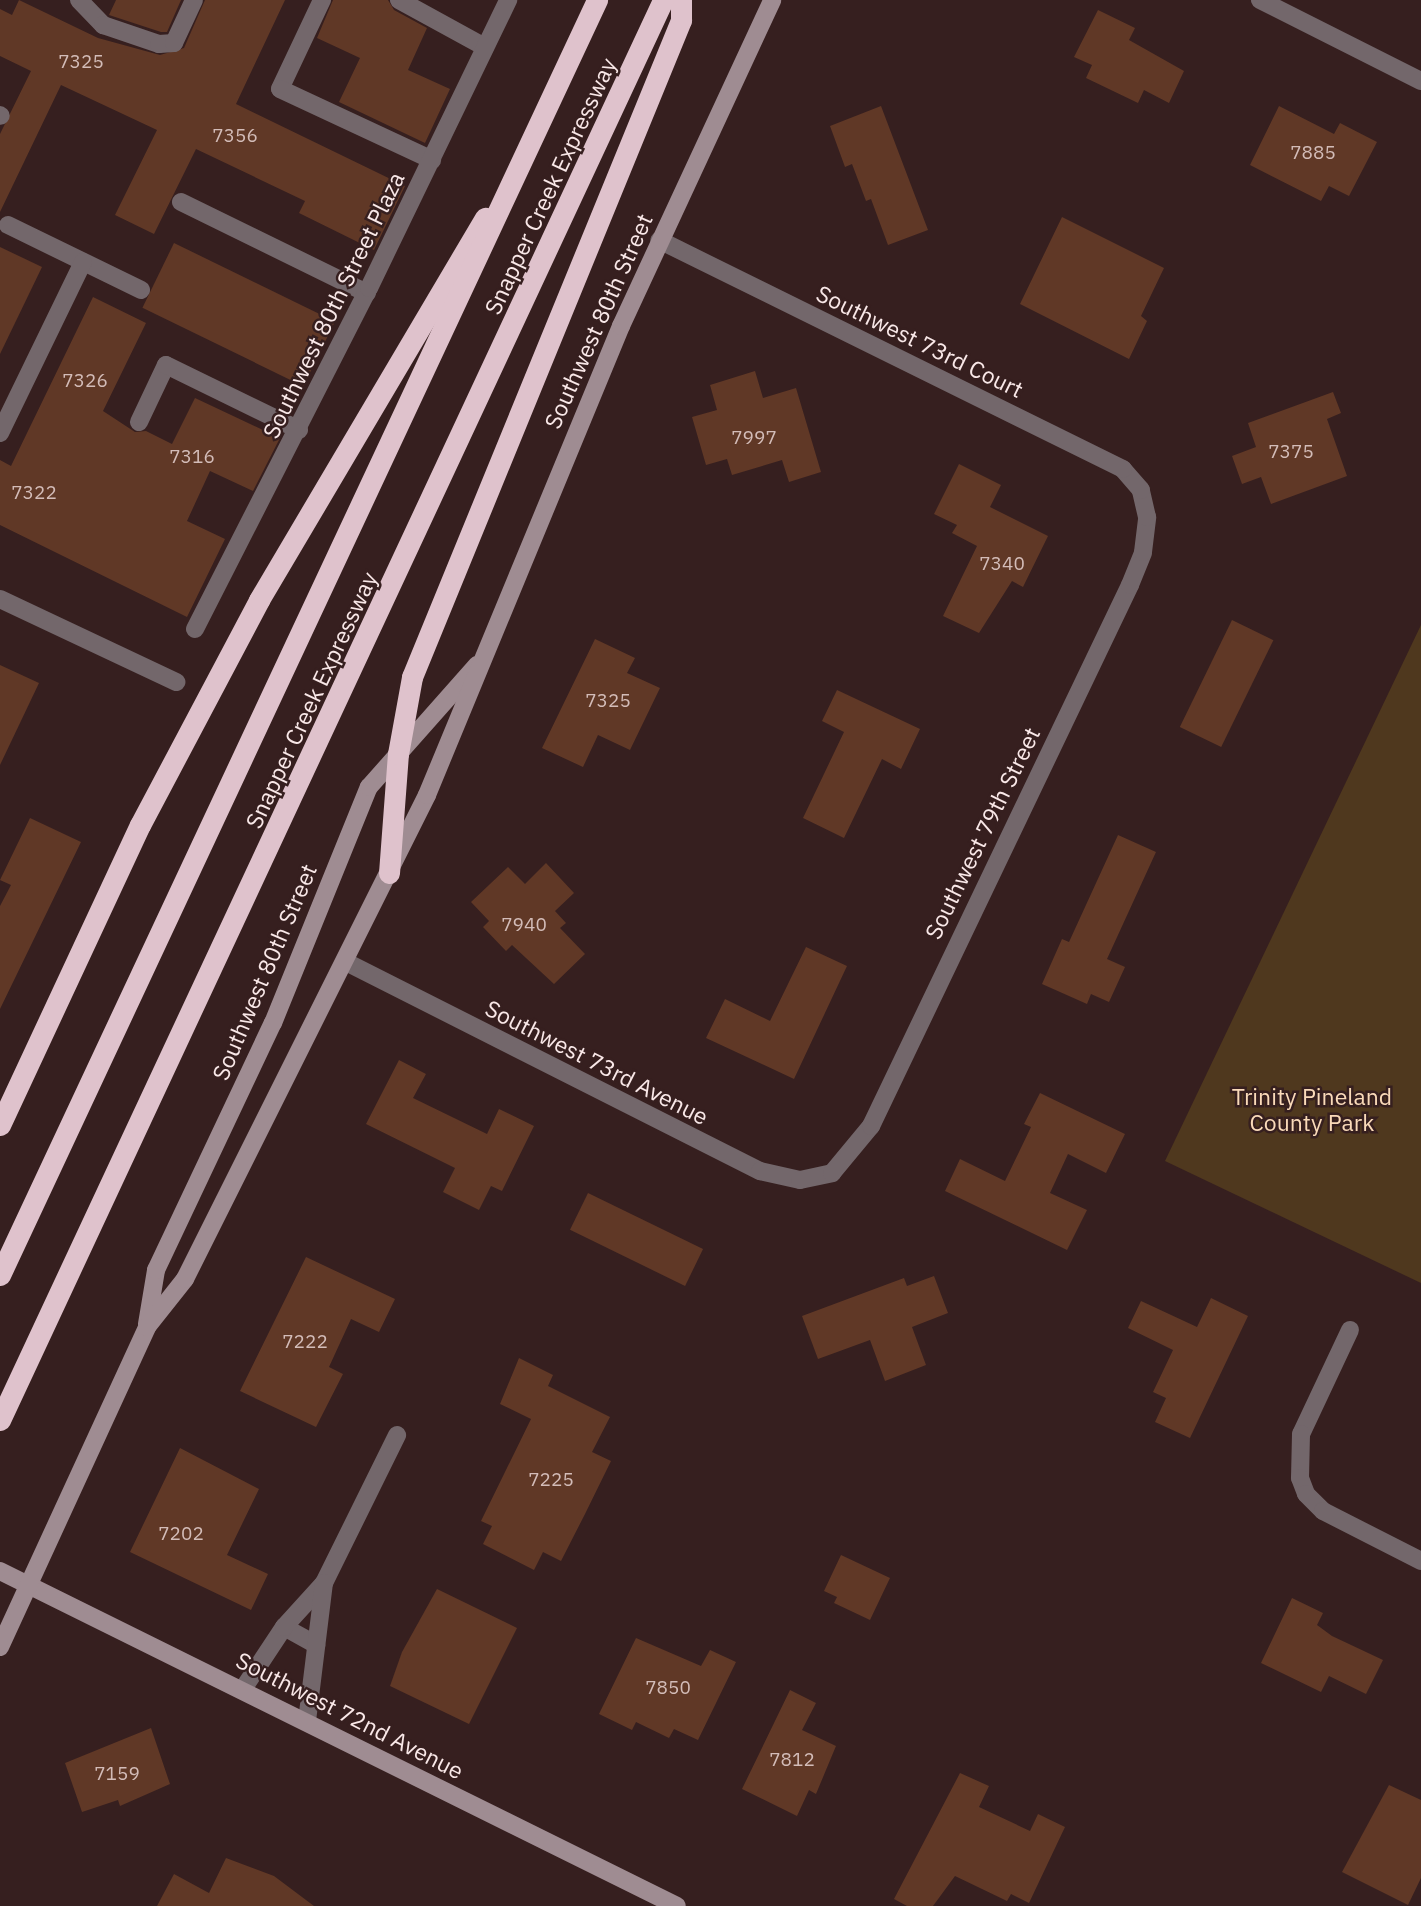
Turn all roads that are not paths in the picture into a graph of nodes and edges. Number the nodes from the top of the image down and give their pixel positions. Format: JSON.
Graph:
{"nodes":[{"id":1,"x":79,"y":0,"type":"edge"},
{"id":2,"x":194,"y":0,"type":"edge"},
{"id":3,"x":322,"y":0,"type":"edge"},
{"id":4,"x":399,"y":0,"type":"edge"},
{"id":5,"x":508,"y":0,"type":"edge"},
{"id":6,"x":597,"y":0,"type":"edge"},
{"id":7,"x":663,"y":0,"type":"edge"},
{"id":8,"x":681,"y":0,"type":"edge"},
{"id":9,"x":772,"y":0,"type":"edge"},
{"id":10,"x":1260,"y":0,"type":"edge"},
{"id":11,"x":485,"y":47,"type":"junction"},
{"id":12,"x":1421,"y":81,"type":"edge"},
{"id":13,"x":547,"y":114,"type":"junction"},
{"id":14,"x":432,"y":160,"type":"junction"},
{"id":15,"x":181,"y":202,"type":"dead end"},
{"id":16,"x":8,"y":225,"type":"dead end"},
{"id":17,"x":660,"y":240,"type":"junction"},
{"id":18,"x":83,"y":262,"type":"junction"},
{"id":19,"x":141,"y":290,"type":"dead end"},
{"id":20,"x":367,"y":293,"type":"junction"},
{"id":21,"x":139,"y":422,"type":"dead end"},
{"id":22,"x":299,"y":430,"type":"junction"},
{"id":23,"x":0,"y":433,"type":"edge"},
{"id":24,"x":1146,"y":501,"type":"joint"},
{"id":25,"x":0,"y":599,"type":"edge"},
{"id":26,"x":195,"y":629,"type":"dead end"},
{"id":27,"x":478,"y":664,"type":"junction"},
{"id":28,"x":176,"y":682,"type":"dead end"},
{"id":29,"x":398,"y":754,"type":"junction"},
{"id":30,"x":389,"y":873,"type":"junction"},
{"id":31,"x":346,"y":962,"type":"junction"},
{"id":32,"x":0,"y":1125,"type":"edge"},
{"id":33,"x":832,"y":1173,"type":"joint"},
{"id":34,"x":0,"y":1275,"type":"edge"},
{"id":35,"x":147,"y":1327,"type":"junction"},
{"id":36,"x":1350,"y":1330,"type":"dead end"},
{"id":37,"x":0,"y":1420,"type":"edge"},
{"id":38,"x":397,"y":1435,"type":"dead end"},
{"id":39,"x":1421,"y":1561,"type":"edge"},
{"id":40,"x":0,"y":1571,"type":"edge"},
{"id":41,"x":324,"y":1583,"type":"junction"},
{"id":42,"x":27,"y":1584,"type":"junction"},
{"id":43,"x":284,"y":1627,"type":"junction"},
{"id":44,"x":316,"y":1645,"type":"junction"},
{"id":45,"x":0,"y":1647,"type":"edge"},
{"id":46,"x":243,"y":1689,"type":"junction"},
{"id":47,"x":307,"y":1721,"type":"junction"},
{"id":48,"x":677,"y":1906,"type":"edge"}],
"edges":[{"from":1,"to":2,"type":"street"},
{"from":3,"to":14,"type":"street"},
{"from":4,"to":11,"type":"street"},
{"from":5,"to":11,"type":"street","name":"Southwest 80th Street Plaza"},
{"from":6,"to":13,"type":"highway","name":"Snapper Creek Expressway"},
{"from":7,"to":37,"type":"highway","name":"Snapper Creek Expressway"},
{"from":8,"to":29,"type":"highway"},
{"from":9,"to":17,"type":"street","name":"Southwest 80th Street"},
{"from":10,"to":12,"type":"street"},
{"from":11,"to":14,"type":"street","name":"Southwest 80th Street Plaza"},
{"from":13,"to":32,"type":"highway"},
{"from":13,"to":34,"type":"highway","name":"Snapper Creek Expressway"},
{"from":14,"to":20,"type":"street","name":"Southwest 80th Street Plaza"},
{"from":15,"to":20,"type":"street"},
{"from":16,"to":18,"type":"street"},
{"from":17,"to":24,"type":"street","name":"Southwest 73rd Court"},
{"from":17,"to":27,"type":"street","name":"Southwest 80th Street"},
{"from":18,"to":19,"type":"street"},
{"from":18,"to":23,"type":"street"},
{"from":20,"to":22,"type":"street","name":"Southwest 80th Street Plaza"},
{"from":21,"to":22,"type":"street"},
{"from":22,"to":26,"type":"street","name":"Southwest 80th Street Plaza"},
{"from":24,"to":33,"type":"street","name":"Southwest 79th Street"},
{"from":25,"to":28,"type":"street"},
{"from":27,"to":29,"type":"street","name":"Southwest 80th Street"},
{"from":27,"to":30,"type":"street","name":"Southwest 80th Street"},
{"from":29,"to":30,"type":"highway"},
{"from":29,"to":35,"type":"street","name":"Southwest 80th Street"},
{"from":30,"to":31,"type":"street","name":"Southwest 80th Street"},
{"from":31,"to":33,"type":"street","name":"Southwest 73rd Avenue"},
{"from":31,"to":35,"type":"street","name":"Southwest 80th Street"},
{"from":35,"to":42,"type":"street","name":"Southwest 80th Street"},
{"from":36,"to":39,"type":"street"},
{"from":38,"to":41,"type":"street"},
{"from":40,"to":42,"type":"street","name":"Southwest 72nd Avenue"},
{"from":41,"to":43,"type":"street"},
{"from":41,"to":44,"type":"street"},
{"from":42,"to":45,"type":"street","name":"Southwest 80th Street"},
{"from":42,"to":46,"type":"street","name":"Southwest 72nd Avenue"},
{"from":43,"to":44,"type":"street"},
{"from":43,"to":46,"type":"street"},
{"from":44,"to":47,"type":"street"},
{"from":46,"to":47,"type":"street","name":"Southwest 72nd Avenue"},
{"from":47,"to":48,"type":"street","name":"Southwest 72nd Avenue"}]}
